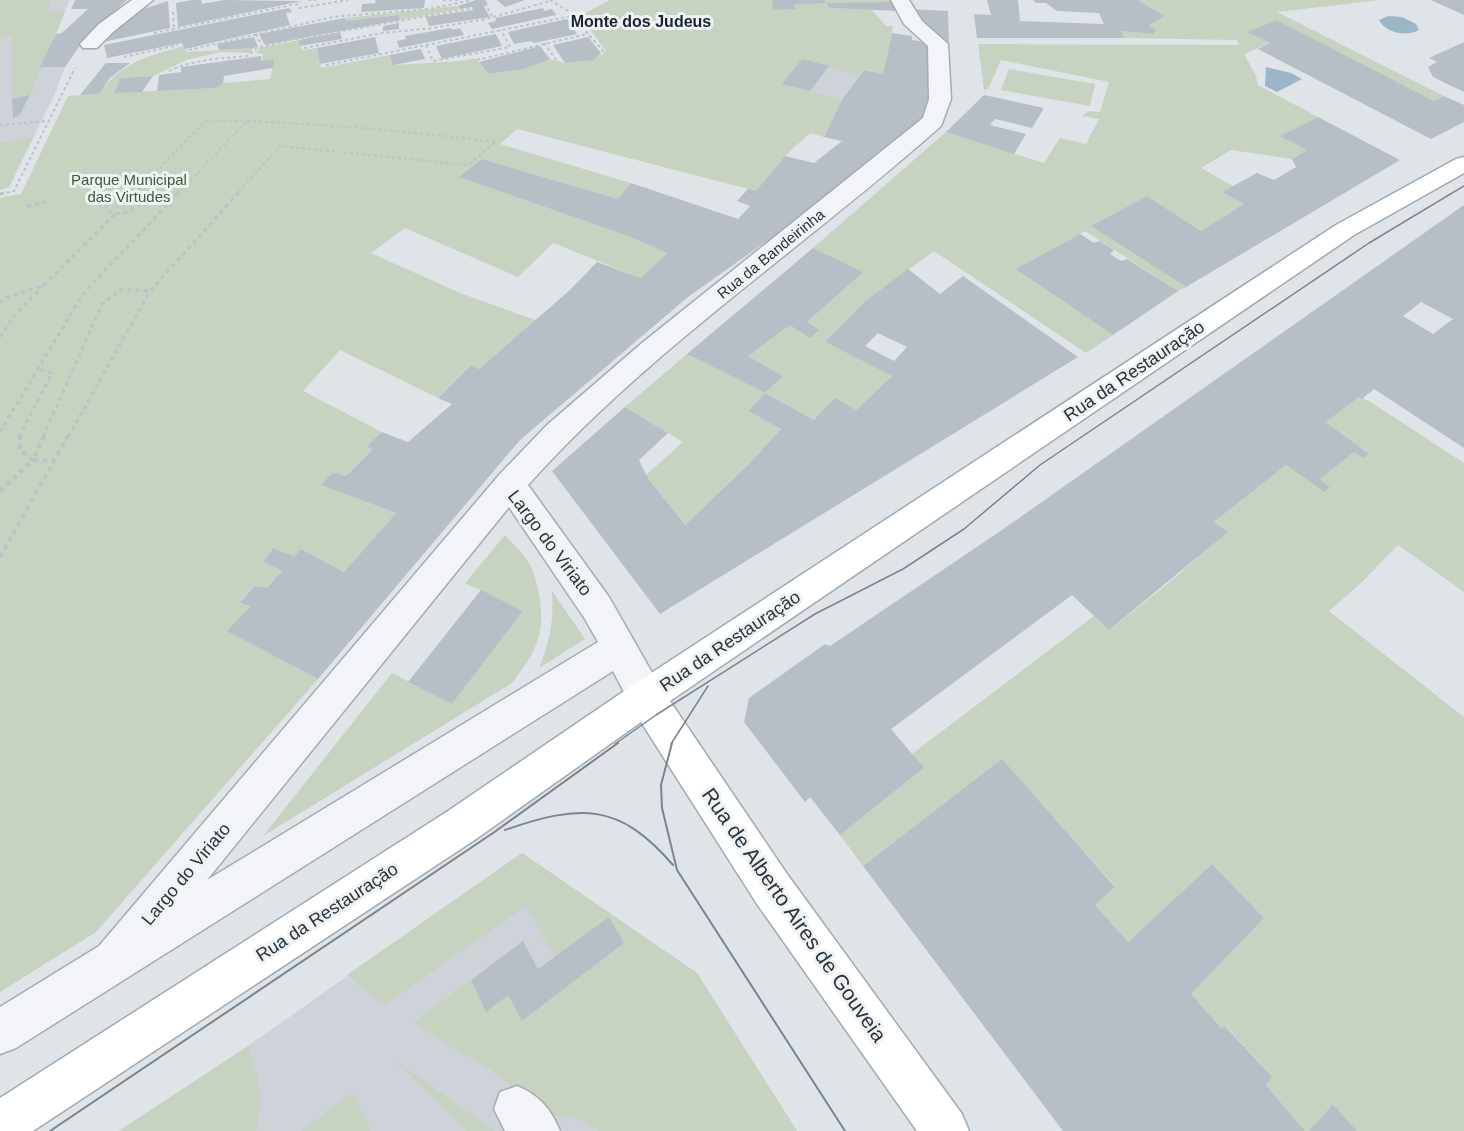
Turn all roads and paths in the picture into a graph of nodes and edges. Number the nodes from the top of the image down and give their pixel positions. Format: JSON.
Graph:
{"nodes":[{"id":1,"x":144,"y":0,"type":"edge"},
{"id":2,"x":316,"y":0,"type":"edge"},
{"id":3,"x":348,"y":0,"type":"edge"},
{"id":4,"x":443,"y":0,"type":"edge"},
{"id":5,"x":460,"y":0,"type":"edge"},
{"id":6,"x":472,"y":0,"type":"edge"},
{"id":7,"x":551,"y":0,"type":"edge"},
{"id":8,"x":900,"y":0,"type":"edge"},
{"id":9,"x":309,"y":1,"type":"edge"},
{"id":10,"x":484,"y":6,"type":"dead end"},
{"id":11,"x":473,"y":8,"type":"dead end"},
{"id":12,"x":572,"y":16,"type":"junction"},
{"id":13,"x":493,"y":18,"type":"junction"},
{"id":14,"x":501,"y":30,"type":"junction"},
{"id":15,"x":153,"y":33,"type":"dead end"},
{"id":16,"x":256,"y":34,"type":"junction"},
{"id":17,"x":587,"y":34,"type":"junction"},
{"id":18,"x":544,"y":43,"type":"junction"},
{"id":19,"x":90,"y":44,"type":"joint"},
{"id":20,"x":178,"y":45,"type":"dead end"},
{"id":21,"x":261,"y":45,"type":"dead end"},
{"id":22,"x":426,"y":45,"type":"junction"},
{"id":23,"x":304,"y":48,"type":"dead end"},
{"id":24,"x":189,"y":50,"type":"dead end"},
{"id":25,"x":604,"y":52,"type":"dead end"},
{"id":26,"x":114,"y":59,"type":"dead end"},
{"id":27,"x":477,"y":60,"type":"dead end"},
{"id":28,"x":557,"y":61,"type":"dead end"},
{"id":29,"x":326,"y":65,"type":"dead end"},
{"id":30,"x":169,"y":71,"type":"dead end"},
{"id":31,"x":49,"y":121,"type":"junction"},
{"id":32,"x":247,"y":122,"type":"junction"},
{"id":33,"x":0,"y":125,"type":"edge"},
{"id":34,"x":1464,"y":164,"type":"edge"},
{"id":35,"x":0,"y":194,"type":"edge"},
{"id":36,"x":134,"y":194,"type":"junction"},
{"id":37,"x":46,"y":202,"type":"dead end"},
{"id":38,"x":27,"y":206,"type":"dead end"},
{"id":39,"x":114,"y":215,"type":"junction"},
{"id":40,"x":44,"y":286,"type":"junction"},
{"id":41,"x":150,"y":291,"type":"junction"},
{"id":42,"x":0,"y":303,"type":"edge"},
{"id":43,"x":0,"y":337,"type":"edge"},
{"id":44,"x":39,"y":369,"type":"junction"},
{"id":45,"x":0,"y":432,"type":"edge"},
{"id":46,"x":33,"y":460,"type":"junction"},
{"id":47,"x":55,"y":461,"type":"junction"},
{"id":48,"x":510,"y":484,"type":"junction"},
{"id":49,"x":0,"y":490,"type":"edge"},
{"id":50,"x":0,"y":557,"type":"edge"},
{"id":51,"x":620,"y":648,"type":"junction"},
{"id":52,"x":646,"y":697,"type":"junction"},
{"id":53,"x":115,"y":960,"type":"junction"},
{"id":54,"x":0,"y":1032,"type":"edge"},
{"id":55,"x":0,"y":1125,"type":"edge"},
{"id":56,"x":945,"y":1131,"type":"edge"}],
"edges":[{"from":1,"to":19,"type":"street"},
{"from":2,"to":9,"type":"path"},
{"from":3,"to":15,"type":"path"},
{"from":4,"to":5,"type":"path"},
{"from":6,"to":16,"type":"path"},
{"from":7,"to":12,"type":"path"},
{"from":7,"to":13,"type":"path"},
{"from":8,"to":48,"type":"street","name":"Rua da Bandeirinha"},
{"from":10,"to":13,"type":"path"},
{"from":11,"to":30,"type":"path"},
{"from":12,"to":14,"type":"path"},
{"from":12,"to":17,"type":"path"},
{"from":13,"to":23,"type":"path"},
{"from":14,"to":22,"type":"path"},
{"from":14,"to":22,"type":"path"},
{"from":16,"to":21,"type":"path"},
{"from":16,"to":24,"type":"path"},
{"from":17,"to":18,"type":"path"},
{"from":17,"to":25,"type":"path"},
{"from":18,"to":27,"type":"path"},
{"from":18,"to":28,"type":"path"},
{"from":19,"to":31,"type":"path"},
{"from":20,"to":26,"type":"path"},
{"from":22,"to":29,"type":"path"},
{"from":31,"to":33,"type":"path"},
{"from":31,"to":35,"type":"path"},
{"from":32,"to":36,"type":"path"},
{"from":32,"to":41,"type":"path"},
{"from":32,"to":44,"type":"path"},
{"from":34,"to":52,"type":"main road","name":"Rua da Restauração"},
{"from":36,"to":39,"type":"path"},
{"from":36,"to":39,"type":"path"},
{"from":37,"to":38,"type":"path"},
{"from":39,"to":40,"type":"path"},
{"from":40,"to":42,"type":"path"},
{"from":40,"to":43,"type":"path"},
{"from":41,"to":46,"type":"path"},
{"from":41,"to":47,"type":"path"},
{"from":44,"to":45,"type":"path"},
{"from":44,"to":46,"type":"path"},
{"from":46,"to":47,"type":"path"},
{"from":46,"to":49,"type":"path"},
{"from":47,"to":50,"type":"path"},
{"from":48,"to":51,"type":"street","name":"Largo do Viriato"},
{"from":48,"to":53,"type":"street","name":"Largo do Viriato"},
{"from":51,"to":52,"type":"street","name":"Largo do Viriato"},
{"from":51,"to":53,"type":"street","name":"Largo do Viriato"},
{"from":52,"to":55,"type":"main road","name":"Rua da Restauração"},
{"from":52,"to":56,"type":"main road","name":"Rua de Alberto Aires de Gouveia"},
{"from":53,"to":54,"type":"street"}]}
